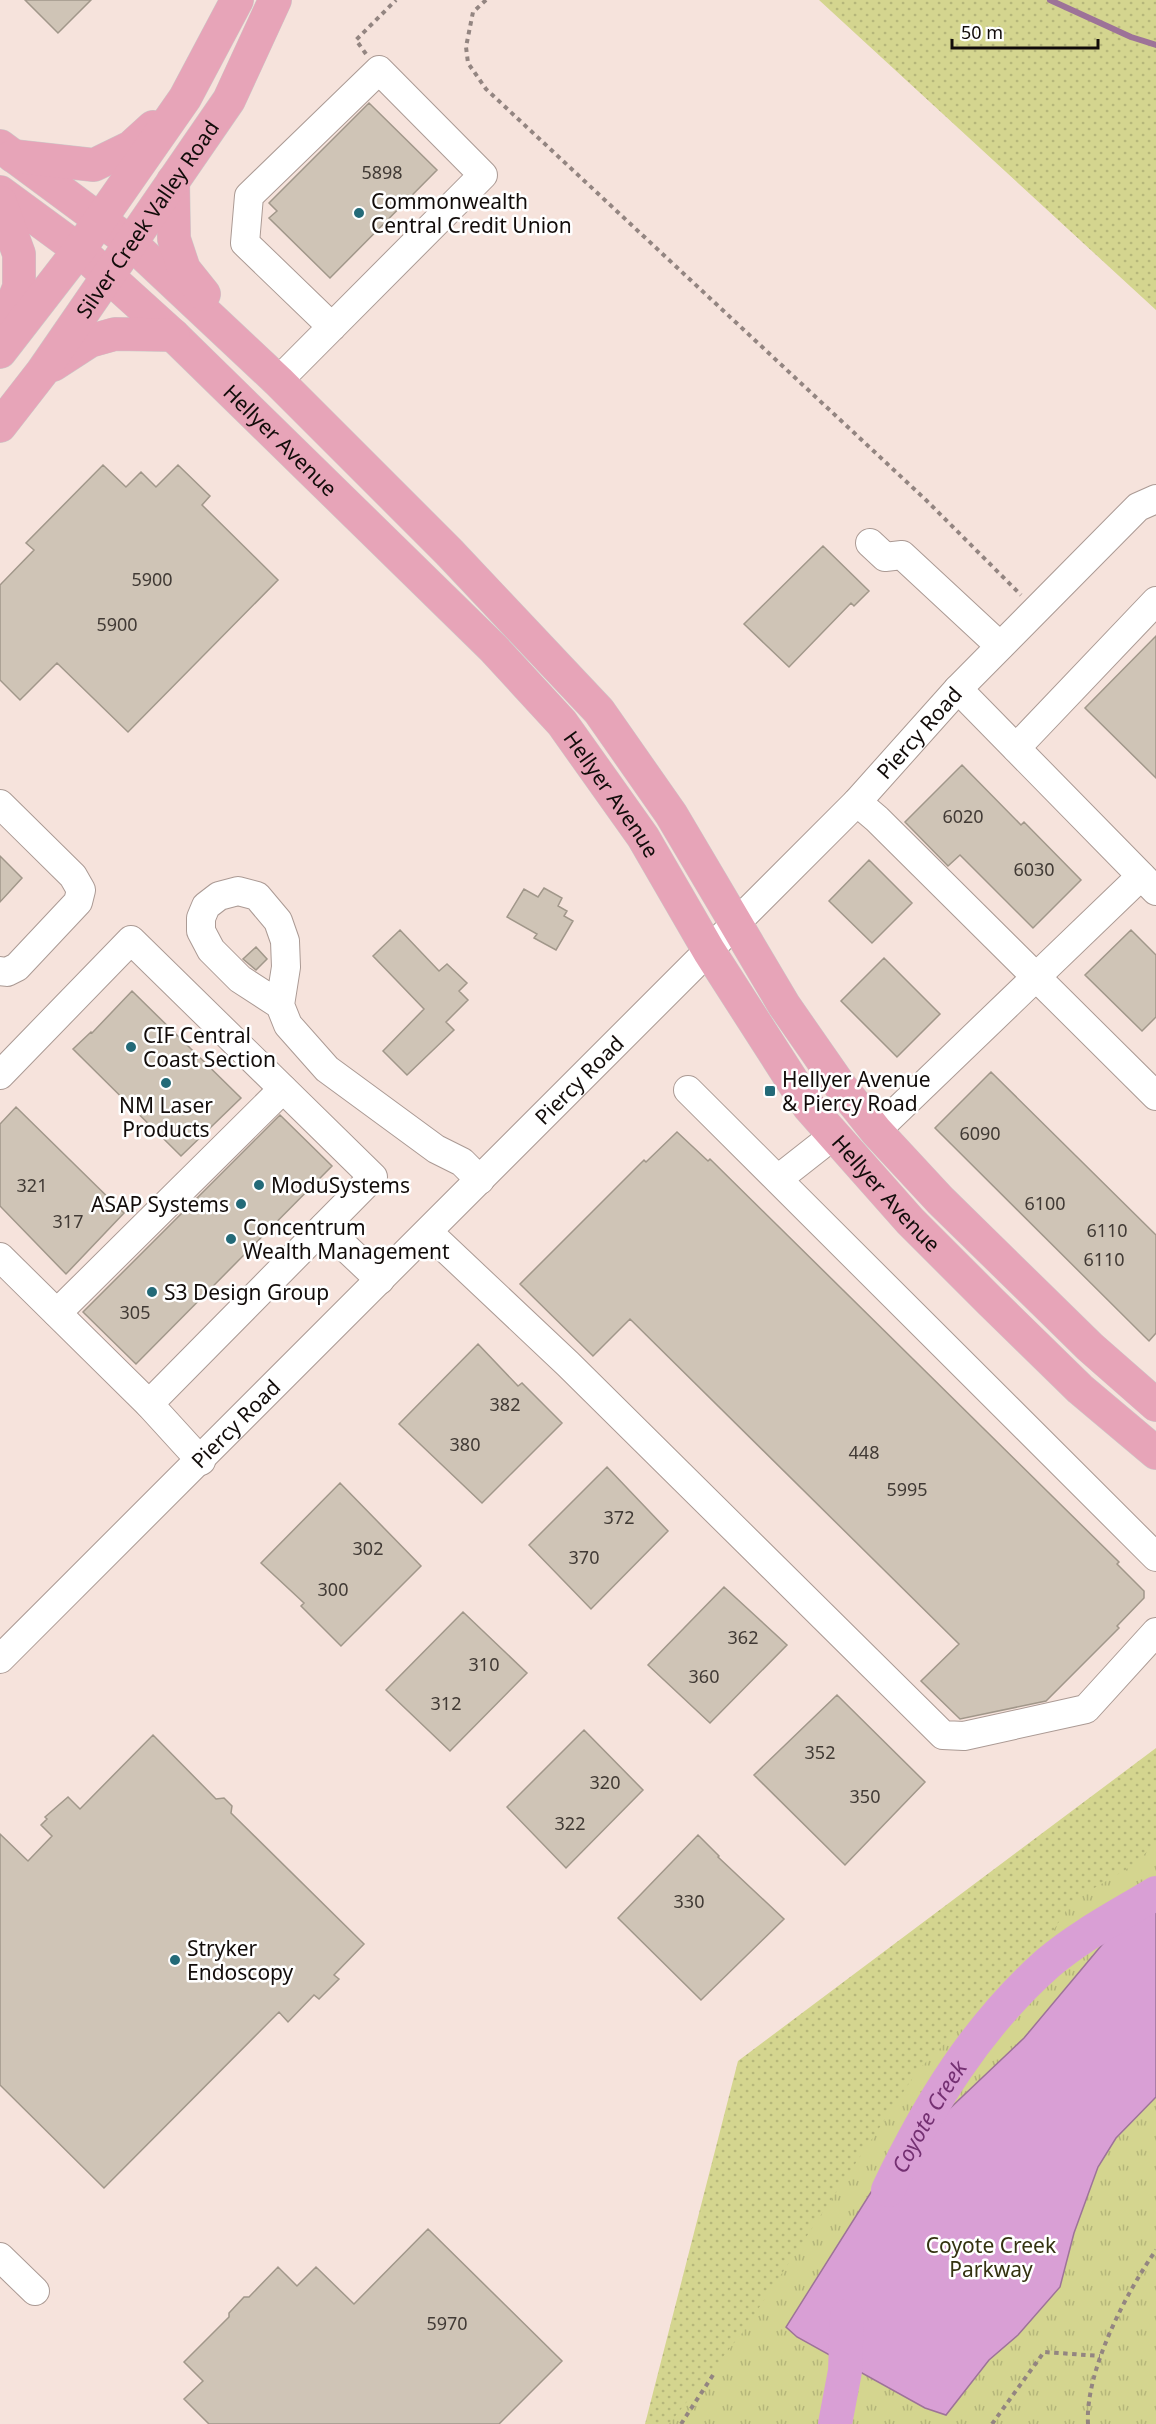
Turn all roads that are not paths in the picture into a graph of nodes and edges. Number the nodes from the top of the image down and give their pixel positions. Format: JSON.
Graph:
{"nodes":[{"id":1,"x":237,"y":0,"type":"edge"},
{"id":2,"x":275,"y":0,"type":"edge"},
{"id":3,"x":185,"y":98,"type":"junction"},
{"id":4,"x":6,"y":151,"type":"edge"},
{"id":5,"x":173,"y":182,"type":"junction"},
{"id":6,"x":0,"y":192,"type":"edge"},
{"id":7,"x":0,"y":202,"type":"edge"},
{"id":8,"x":100,"y":219,"type":"junction"},
{"id":9,"x":131,"y":243,"type":"junction"},
{"id":10,"x":79,"y":250,"type":"junction"},
{"id":11,"x":108,"y":278,"type":"junction"},
{"id":12,"x":332,"y":327,"type":"junction"},
{"id":13,"x":0,"y":335,"type":"edge"},
{"id":14,"x":172,"y":335,"type":"junction"},
{"id":15,"x":0,"y":352,"type":"edge"},
{"id":16,"x":42,"y":372,"type":"junction"},
{"id":17,"x":278,"y":381,"type":"junction"},
{"id":18,"x":0,"y":426,"type":"edge"},
{"id":19,"x":1156,"y":499,"type":"edge"},
{"id":20,"x":870,"y":543,"type":"dead end"},
{"id":21,"x":1156,"y":601,"type":"edge"},
{"id":22,"x":1000,"y":646,"type":"junction"},
{"id":23,"x":958,"y":689,"type":"junction"},
{"id":24,"x":1016,"y":748,"type":"junction"},
{"id":25,"x":856,"y":802,"type":"junction"},
{"id":26,"x":0,"y":804,"type":"edge"},
{"id":27,"x":1149,"y":884,"type":"edge"},
{"id":28,"x":736,"y":922,"type":"junction"},
{"id":29,"x":709,"y":951,"type":"junction"},
{"id":30,"x":0,"y":971,"type":"edge"},
{"id":31,"x":1037,"y":977,"type":"junction"},
{"id":32,"x":280,"y":1005,"type":"dead end"},
{"id":33,"x":0,"y":1075,"type":"edge"},
{"id":34,"x":283,"y":1089,"type":"junction"},
{"id":35,"x":688,"y":1090,"type":"dead end"},
{"id":36,"x":1156,"y":1096,"type":"edge"},
{"id":37,"x":876,"y":1131,"type":"junction"},
{"id":38,"x":834,"y":1135,"type":"junction"},
{"id":39,"x":778,"y":1179,"type":"junction"},
{"id":40,"x":480,"y":1180,"type":"junction"},
{"id":41,"x":324,"y":1227,"type":"junction"},
{"id":42,"x":428,"y":1232,"type":"junction"},
{"id":43,"x":0,"y":1257,"type":"edge"},
{"id":44,"x":380,"y":1280,"type":"junction"},
{"id":45,"x":57,"y":1313,"type":"junction"},
{"id":46,"x":149,"y":1404,"type":"junction"},
{"id":47,"x":1156,"y":1405,"type":"edge"},
{"id":48,"x":1156,"y":1453,"type":"edge"},
{"id":49,"x":201,"y":1461,"type":"junction"},
{"id":50,"x":1156,"y":1557,"type":"edge"},
{"id":51,"x":1156,"y":1632,"type":"edge"},
{"id":52,"x":0,"y":1659,"type":"edge"},
{"id":53,"x":0,"y":2257,"type":"edge"},
{"id":54,"x":35,"y":2291,"type":"dead end"}],
"edges":[{"from":1,"to":3,"type":"main road","name":"Silver Creek Valley Road"},
{"from":2,"to":5,"type":"main road","name":"Silver Creek Valley Road"},
{"from":3,"to":4,"type":"main road"},
{"from":3,"to":8,"type":"main road","name":"Silver Creek Valley Road"},
{"from":4,"to":8,"type":"main road","name":"Hellyer Avenue"},
{"from":5,"to":9,"type":"main road","name":"Silver Creek Valley Road"},
{"from":5,"to":17,"type":"main road"},
{"from":6,"to":10,"type":"main road","name":"Hellyer Avenue"},
{"from":7,"to":13,"type":"main road"},
{"from":8,"to":9,"type":"main road","name":"Hellyer Avenue"},
{"from":8,"to":10,"type":"main road","name":"Silver Creek Valley Road"},
{"from":9,"to":11,"type":"main road","name":"Silver Creek Valley Road"},
{"from":9,"to":17,"type":"main road","name":"Hellyer Avenue"},
{"from":10,"to":11,"type":"main road","name":"Hellyer Avenue"},
{"from":10,"to":15,"type":"main road","name":"Silver Creek Valley Road"},
{"from":11,"to":14,"type":"main road","name":"Hellyer Avenue"},
{"from":11,"to":16,"type":"main road","name":"Silver Creek Valley Road"},
{"from":12,"to":12,"type":"street"},
{"from":12,"to":17,"type":"street"},
{"from":14,"to":16,"type":"main road"},
{"from":14,"to":29,"type":"main road","name":"Hellyer Avenue"},
{"from":16,"to":18,"type":"main road","name":"Silver Creek Valley Road"},
{"from":17,"to":28,"type":"main road","name":"Hellyer Avenue"},
{"from":19,"to":22,"type":"street","name":"Piercy Road"},
{"from":20,"to":22,"type":"street"},
{"from":21,"to":24,"type":"street"},
{"from":22,"to":23,"type":"street","name":"Piercy Road"},
{"from":23,"to":24,"type":"street"},
{"from":23,"to":25,"type":"street","name":"Piercy Road"},
{"from":24,"to":27,"type":"street"},
{"from":25,"to":28,"type":"street","name":"Piercy Road"},
{"from":25,"to":31,"type":"street"},
{"from":26,"to":30,"type":"street"},
{"from":27,"to":31,"type":"street"},
{"from":28,"to":29,"type":"street","name":"Piercy Road"},
{"from":28,"to":37,"type":"main road","name":"Hellyer Avenue"},
{"from":29,"to":38,"type":"main road","name":"Hellyer Avenue"},
{"from":29,"to":40,"type":"street","name":"Piercy Road"},
{"from":31,"to":36,"type":"street"},
{"from":31,"to":37,"type":"street"},
{"from":32,"to":40,"type":"street"},
{"from":33,"to":34,"type":"street"},
{"from":34,"to":41,"type":"street"},
{"from":34,"to":45,"type":"street"},
{"from":35,"to":39,"type":"street"},
{"from":37,"to":47,"type":"main road","name":"Hellyer Avenue"},
{"from":38,"to":39,"type":"street"},
{"from":38,"to":48,"type":"main road","name":"Hellyer Avenue"},
{"from":39,"to":50,"type":"street"},
{"from":40,"to":42,"type":"street","name":"Piercy Road"},
{"from":41,"to":44,"type":"street"},
{"from":41,"to":46,"type":"street"},
{"from":42,"to":44,"type":"street","name":"Piercy Road"},
{"from":42,"to":51,"type":"street"},
{"from":43,"to":45,"type":"street"},
{"from":44,"to":49,"type":"street","name":"Piercy Road"},
{"from":45,"to":46,"type":"street"},
{"from":46,"to":49,"type":"street"},
{"from":49,"to":52,"type":"street","name":"Piercy Road"},
{"from":53,"to":54,"type":"street"}]}
